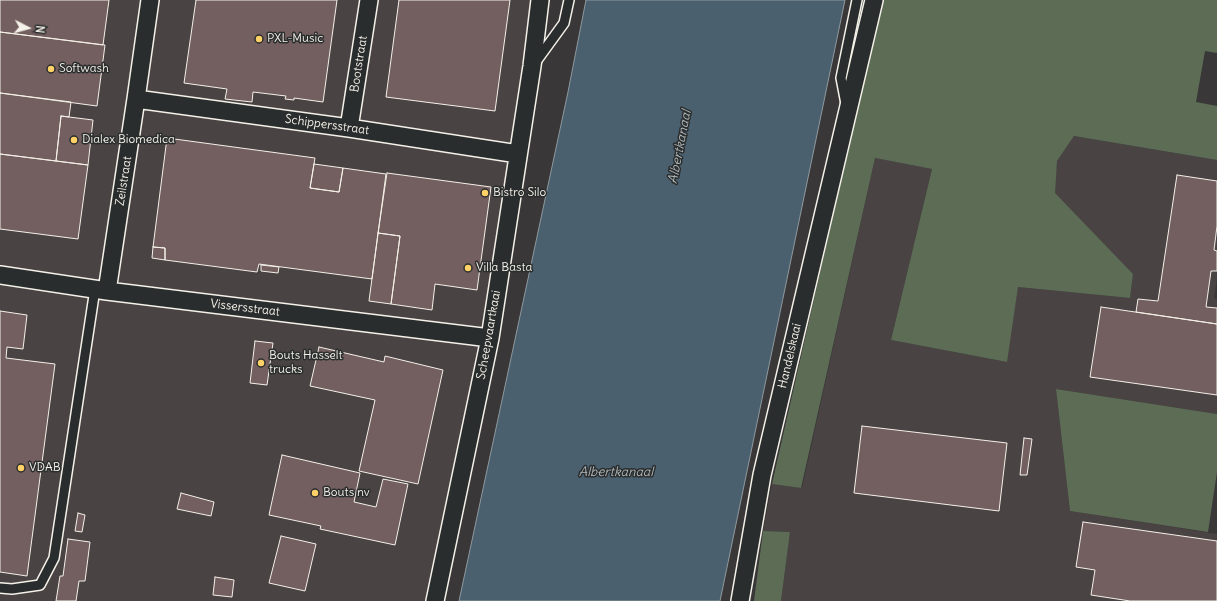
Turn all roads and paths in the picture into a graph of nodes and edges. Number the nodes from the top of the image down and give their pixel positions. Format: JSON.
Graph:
{"nodes":[{"id":1,"x":150,"y":0,"type":"edge"},
{"id":2,"x":369,"y":0,"type":"edge"},
{"id":3,"x":540,"y":0,"type":"edge"},
{"id":4,"x":569,"y":0,"type":"edge"},
{"id":5,"x":857,"y":0,"type":"edge"},
{"id":6,"x":874,"y":0,"type":"edge"},
{"id":7,"x":532,"y":66,"type":"junction"},
{"id":8,"x":136,"y":99,"type":"junction"},
{"id":9,"x":847,"y":114,"type":"junction"},
{"id":10,"x":349,"y":128,"type":"junction"},
{"id":11,"x":518,"y":154,"type":"junction"},
{"id":12,"x":0,"y":275,"type":"edge"},
{"id":13,"x":101,"y":290,"type":"junction"},
{"id":14,"x":490,"y":338,"type":"junction"},
{"id":15,"x":0,"y":588,"type":"edge"},
{"id":16,"x":435,"y":601,"type":"edge"},
{"id":17,"x":740,"y":601,"type":"edge"}],
"edges":[{"from":1,"to":8,"type":"street","name":"Zeilstraat"},
{"from":2,"to":10,"type":"street","name":"Bootstraat"},
{"from":3,"to":7,"type":"street","name":"Scheepvaartkaai"},
{"from":4,"to":7,"type":"lane","name":"Scheepvaartkaai"},
{"from":5,"to":9,"type":"lane","name":"Handelskaai"},
{"from":6,"to":9,"type":"street","name":"Handelskaai"},
{"from":7,"to":11,"type":"street","name":"Scheepvaartkaai"},
{"from":8,"to":10,"type":"street","name":"Schippersstraat"},
{"from":8,"to":13,"type":"street","name":"Zeilstraat"},
{"from":9,"to":17,"type":"street","name":"Handelskaai"},
{"from":10,"to":11,"type":"street","name":"Schippersstraat"},
{"from":11,"to":14,"type":"street","name":"Scheepvaartkaai"},
{"from":12,"to":13,"type":"street","name":"Vissersstraat"},
{"from":13,"to":14,"type":"street","name":"Vissersstraat"},
{"from":13,"to":15,"type":"lane"},
{"from":14,"to":16,"type":"street","name":"Scheepvaartkaai"}]}
